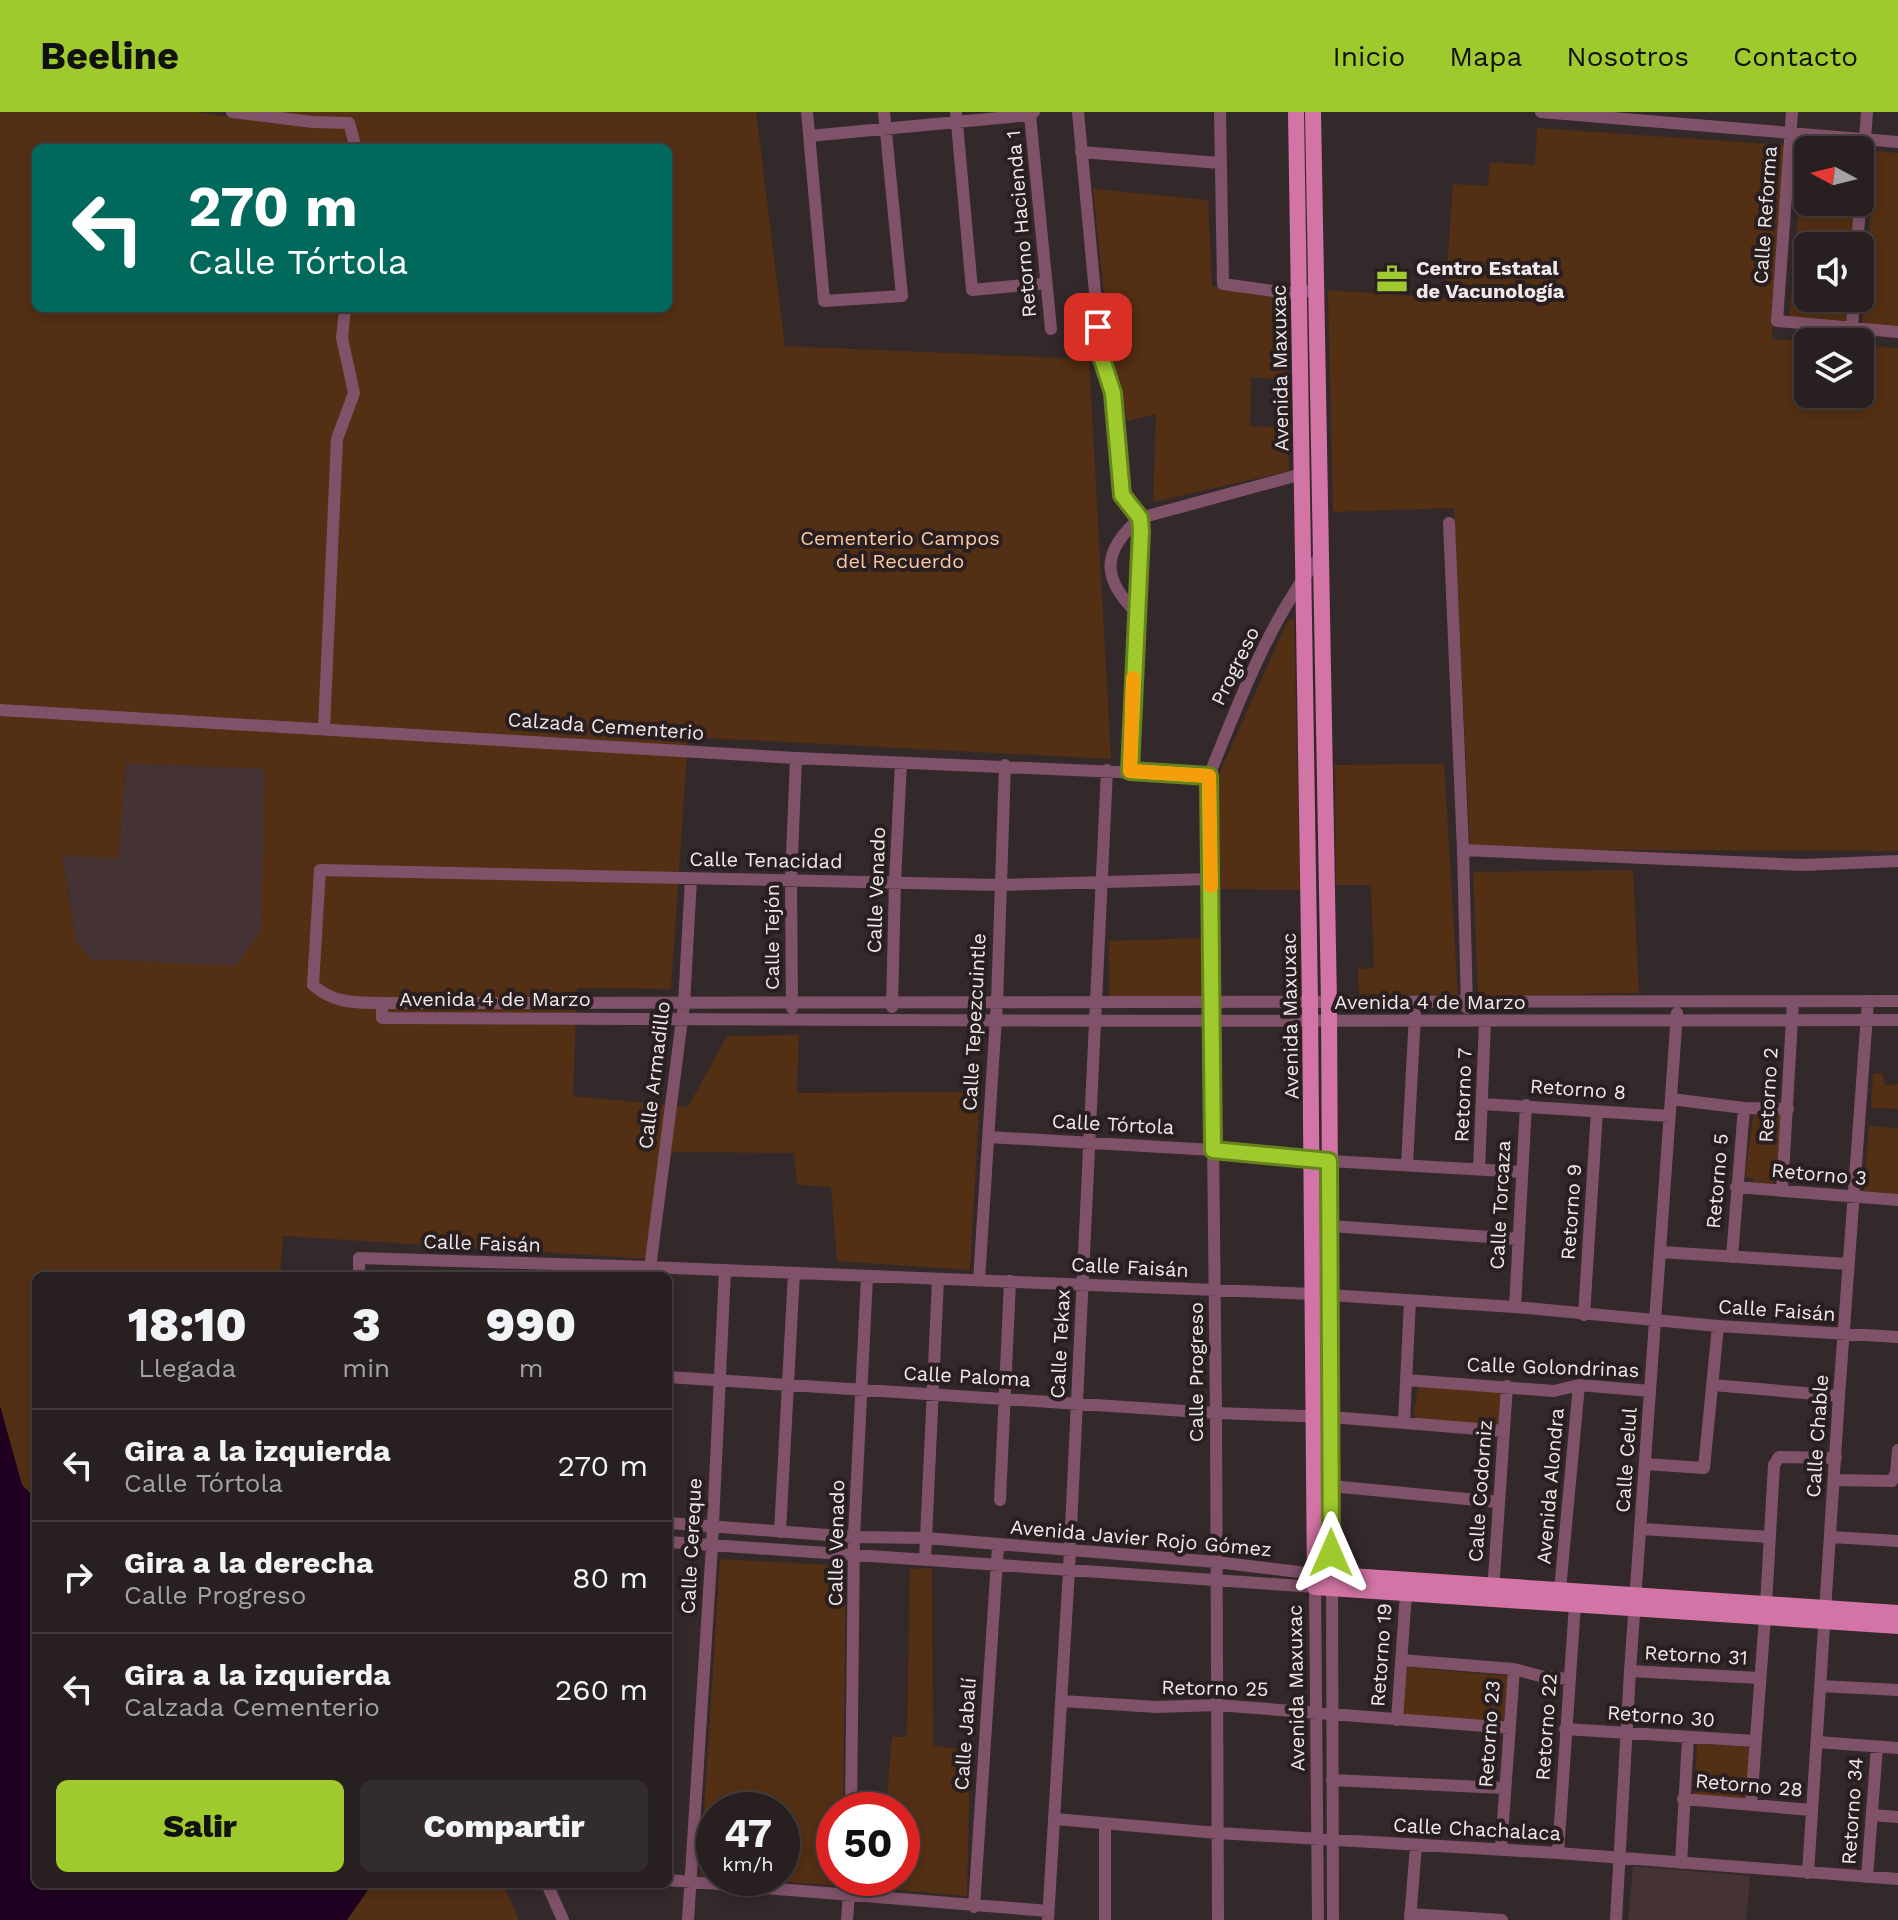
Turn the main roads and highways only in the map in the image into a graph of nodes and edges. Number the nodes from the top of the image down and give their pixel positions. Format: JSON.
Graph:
{"nodes":[{"id":1,"x":1296,"y":112,"type":"edge"},
{"id":2,"x":1313,"y":112,"type":"edge"},
{"id":3,"x":1322,"y":1418,"type":"junction"},
{"id":4,"x":1323,"y":1531,"type":"junction"},
{"id":5,"x":1323,"y":1581,"type":"junction"},
{"id":6,"x":1493,"y":1592,"type":"junction"},
{"id":7,"x":1636,"y":1602,"type":"junction"},
{"id":8,"x":1898,"y":1613,"type":"edge"},
{"id":9,"x":1825,"y":1614,"type":"junction"},
{"id":10,"x":1898,"y":1626,"type":"edge"}],
"edges":[{"from":1,"to":3,"type":"main road","name":"Avenida Maxuxac"},
{"from":2,"to":3,"type":"main road","name":"Avenida Maxuxac"},
{"from":3,"to":4,"type":"main road","name":"Avenida Maxuxac"},
{"from":3,"to":4,"type":"main road","name":"Avenida Maxuxac"},
{"from":4,"to":5,"type":"main road","name":"Avenida Maxuxac"},
{"from":5,"to":6,"type":"main road","name":"Avenida Javier Rojo Gómez"},
{"from":5,"to":6,"type":"main road","name":"Avenida Javier Rojo Gómez"},
{"from":6,"to":7,"type":"main road","name":"Avenida Javier Rojo Gómez"},
{"from":6,"to":7,"type":"main road","name":"Avenida Javier Rojo Gómez"},
{"from":7,"to":9,"type":"main road","name":"Avenida Javier Rojo Gómez"},
{"from":8,"to":9,"type":"main road","name":"Avenida Javier Rojo Gómez"},
{"from":9,"to":10,"type":"main road","name":"Avenida Javier Rojo Gómez"}]}
